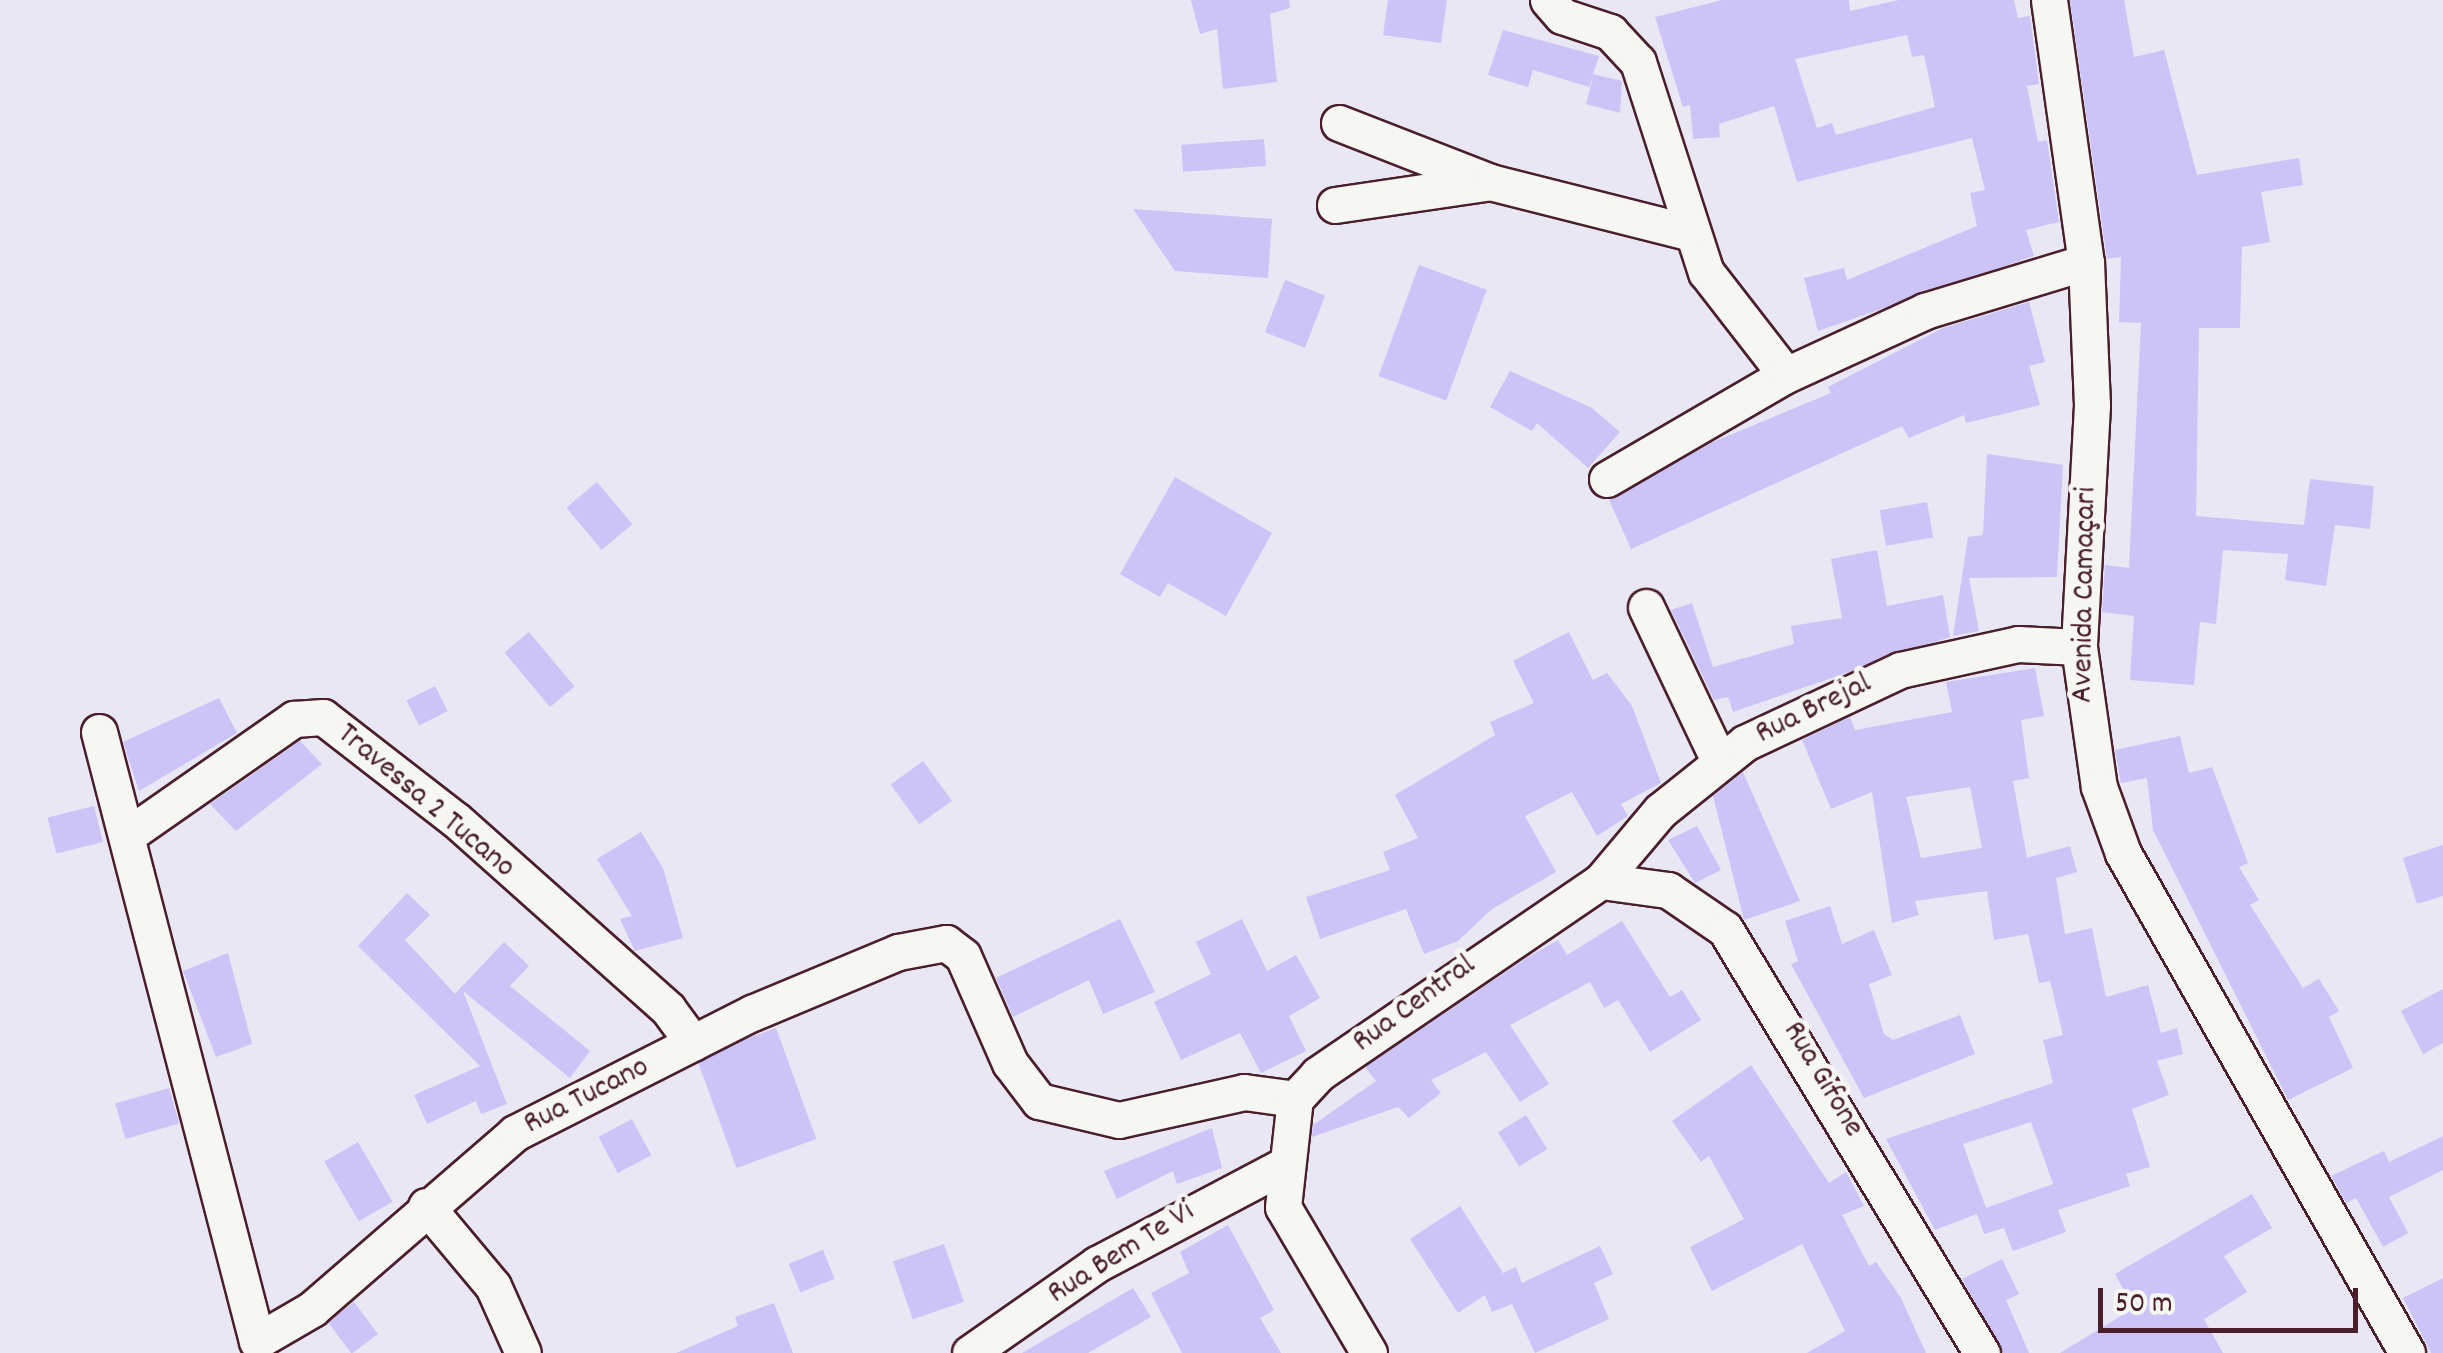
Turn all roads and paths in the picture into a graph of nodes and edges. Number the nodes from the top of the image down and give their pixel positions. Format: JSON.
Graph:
{"nodes":[{"id":1,"x":1548,"y":0,"type":"edge"},
{"id":2,"x":2049,"y":0,"type":"edge"},
{"id":3,"x":1339,"y":123,"type":"dead end"},
{"id":4,"x":1490,"y":182,"type":"junction"},
{"id":5,"x":1335,"y":204,"type":"dead end"},
{"id":6,"x":1688,"y":232,"type":"junction"},
{"id":7,"x":2086,"y":262,"type":"junction"},
{"id":8,"x":1786,"y":375,"type":"junction"},
{"id":9,"x":1607,"y":479,"type":"dead end"},
{"id":10,"x":1646,"y":608,"type":"dead end"},
{"id":11,"x":2079,"y":647,"type":"junction"},
{"id":12,"x":99,"y":732,"type":"dead end"},
{"id":13,"x":1720,"y":761,"type":"junction"},
{"id":14,"x":132,"y":832,"type":"junction"},
{"id":15,"x":1601,"y":881,"type":"junction"},
{"id":16,"x":692,"y":1043,"type":"junction"},
{"id":17,"x":1294,"y":1099,"type":"junction"},
{"id":18,"x":1280,"y":1167,"type":"junction"},
{"id":19,"x":426,"y":1206,"type":"junction"},
{"id":20,"x":523,"y":1353,"type":"edge"},
{"id":21,"x":970,"y":1353,"type":"edge"},
{"id":22,"x":1369,"y":1353,"type":"edge"},
{"id":23,"x":1982,"y":1353,"type":"edge"},
{"id":24,"x":2406,"y":1353,"type":"edge"}],
"edges":[{"from":1,"to":6,"type":"street"},
{"from":2,"to":7,"type":"street","name":"Avenida Camaçari"},
{"from":3,"to":4,"type":"street"},
{"from":4,"to":5,"type":"street"},
{"from":4,"to":6,"type":"street"},
{"from":6,"to":8,"type":"street"},
{"from":7,"to":8,"type":"street"},
{"from":7,"to":11,"type":"street","name":"Avenida Camaçari"},
{"from":8,"to":9,"type":"street"},
{"from":10,"to":13,"type":"street"},
{"from":11,"to":13,"type":"street","name":"Rua Brejal"},
{"from":11,"to":24,"type":"street","name":"Avenida Camaçari"},
{"from":12,"to":14,"type":"street"},
{"from":13,"to":15,"type":"street","name":"Rua Brejal"},
{"from":14,"to":16,"type":"street","name":"Travessa 2 Tucano"},
{"from":14,"to":19,"type":"street","name":"Rua Tucano"},
{"from":15,"to":17,"type":"street","name":"Rua Central"},
{"from":15,"to":23,"type":"street","name":"Rua Gifone"},
{"from":16,"to":17,"type":"street","name":"Rua Tucano"},
{"from":16,"to":19,"type":"street","name":"Rua Tucano"},
{"from":17,"to":18,"type":"street"},
{"from":18,"to":21,"type":"street","name":"Rua Bem Te Vi"},
{"from":18,"to":22,"type":"street"},
{"from":19,"to":20,"type":"street"}]}
